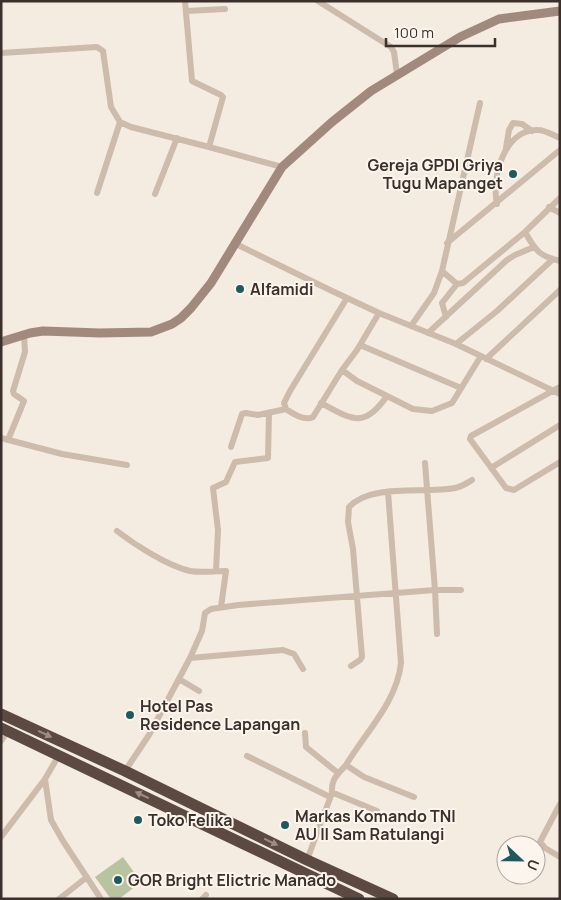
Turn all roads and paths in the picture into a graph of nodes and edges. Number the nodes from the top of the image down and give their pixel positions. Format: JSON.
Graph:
{"nodes":[{"id":1,"x":185,"y":1,"type":"edge"},
{"id":2,"x":318,"y":1,"type":"edge"},
{"id":3,"x":225,"y":9,"type":"dead end"},
{"id":4,"x":186,"y":11,"type":"junction"},
{"id":5,"x":560,"y":11,"type":"edge"},
{"id":6,"x":1,"y":53,"type":"edge"},
{"id":7,"x":397,"y":74,"type":"junction"},
{"id":8,"x":480,"y":103,"type":"dead end"},
{"id":9,"x":120,"y":122,"type":"junction"},
{"id":10,"x":532,"y":131,"type":"junction"},
{"id":11,"x":177,"y":138,"type":"junction"},
{"id":12,"x":560,"y":138,"type":"edge"},
{"id":13,"x":209,"y":147,"type":"junction"},
{"id":14,"x":506,"y":148,"type":"junction"},
{"id":15,"x":560,"y":150,"type":"edge"},
{"id":16,"x":282,"y":167,"type":"junction"},
{"id":17,"x":97,"y":193,"type":"dead end"},
{"id":18,"x":155,"y":194,"type":"dead end"},
{"id":19,"x":560,"y":198,"type":"edge"},
{"id":20,"x":497,"y":204,"type":"junction"},
{"id":21,"x":549,"y":207,"type":"junction"},
{"id":22,"x":560,"y":213,"type":"edge"},
{"id":23,"x":525,"y":232,"type":"junction"},
{"id":24,"x":234,"y":243,"type":"junction"},
{"id":25,"x":447,"y":243,"type":"junction"},
{"id":26,"x":534,"y":247,"type":"junction"},
{"id":27,"x":556,"y":260,"type":"edge"},
{"id":28,"x":442,"y":271,"type":"junction"},
{"id":29,"x":457,"y":284,"type":"junction"},
{"id":30,"x":560,"y":290,"type":"edge"},
{"id":31,"x":434,"y":293,"type":"junction"},
{"id":32,"x":347,"y":298,"type":"junction"},
{"id":33,"x":442,"y":303,"type":"junction"},
{"id":34,"x":379,"y":313,"type":"junction"},
{"id":35,"x":446,"y":316,"type":"junction"},
{"id":36,"x":411,"y":326,"type":"junction"},
{"id":37,"x":428,"y":333,"type":"junction"},
{"id":38,"x":24,"y":334,"type":"junction"},
{"id":39,"x":1,"y":342,"type":"edge"},
{"id":40,"x":456,"y":344,"type":"junction"},
{"id":41,"x":360,"y":345,"type":"junction"},
{"id":42,"x":484,"y":358,"type":"junction"},
{"id":43,"x":342,"y":370,"type":"junction"},
{"id":44,"x":560,"y":387,"type":"edge"},
{"id":45,"x":461,"y":388,"type":"junction"},
{"id":46,"x":552,"y":391,"type":"junction"},
{"id":47,"x":560,"y":394,"type":"edge"},
{"id":48,"x":387,"y":396,"type":"junction"},
{"id":49,"x":321,"y":403,"type":"junction"},
{"id":50,"x":286,"y":409,"type":"junction"},
{"id":51,"x":269,"y":413,"type":"junction"},
{"id":52,"x":560,"y":425,"type":"edge"},
{"id":53,"x":4,"y":439,"type":"edge"},
{"id":54,"x":231,"y":447,"type":"dead end"},
{"id":55,"x":560,"y":462,"type":"edge"},
{"id":56,"x":425,"y":463,"type":"dead end"},
{"id":57,"x":127,"y":465,"type":"dead end"},
{"id":58,"x":491,"y":468,"type":"junction"},
{"id":59,"x":472,"y":480,"type":"dead end"},
{"id":60,"x":427,"y":489,"type":"junction"},
{"id":61,"x":388,"y":492,"type":"junction"},
{"id":62,"x":117,"y":531,"type":"dead end"},
{"id":63,"x":216,"y":571,"type":"junction"},
{"id":64,"x":434,"y":590,"type":"junction"},
{"id":65,"x":461,"y":590,"type":"dead end"},
{"id":66,"x":397,"y":592,"type":"junction"},
{"id":67,"x":356,"y":596,"type":"junction"},
{"id":68,"x":222,"y":607,"type":"junction"},
{"id":69,"x":437,"y":634,"type":"dead end"},
{"id":70,"x":190,"y":658,"type":"junction"},
{"id":71,"x":351,"y":666,"type":"dead end"},
{"id":72,"x":303,"y":669,"type":"dead end"},
{"id":73,"x":178,"y":679,"type":"junction"},
{"id":74,"x":199,"y":691,"type":"dead end"},
{"id":75,"x":1,"y":714,"type":"edge"},
{"id":76,"x":4,"y":733,"type":"edge"},
{"id":77,"x":305,"y":733,"type":"dead end"},
{"id":78,"x":59,"y":755,"type":"junction"},
{"id":79,"x":247,"y":756,"type":"dead end"},
{"id":80,"x":346,"y":765,"type":"junction"},
{"id":81,"x":125,"y":771,"type":"junction"},
{"id":82,"x":338,"y":773,"type":"junction"},
{"id":83,"x":45,"y":779,"type":"junction"},
{"id":84,"x":331,"y":795,"type":"junction"},
{"id":85,"x":414,"y":797,"type":"dead end"},
{"id":86,"x":560,"y":804,"type":"edge"},
{"id":87,"x":377,"y":811,"type":"dead end"},
{"id":88,"x":246,"y":830,"type":"junction"},
{"id":89,"x":1,"y":836,"type":"edge"},
{"id":90,"x":240,"y":841,"type":"junction"},
{"id":91,"x":560,"y":857,"type":"edge"},
{"id":92,"x":307,"y":860,"type":"junction"},
{"id":93,"x":87,"y":877,"type":"junction"},
{"id":94,"x":59,"y":899,"type":"edge"},
{"id":95,"x":101,"y":899,"type":"edge"},
{"id":96,"x":359,"y":899,"type":"edge"},
{"id":97,"x":393,"y":899,"type":"edge"}],
"edges":[{"from":1,"to":4,"type":"street"},
{"from":2,"to":7,"type":"street"},
{"from":3,"to":4,"type":"street"},
{"from":4,"to":13,"type":"street"},
{"from":5,"to":7,"type":"main road"},
{"from":6,"to":9,"type":"street"},
{"from":7,"to":16,"type":"main road"},
{"from":8,"to":25,"type":"street"},
{"from":9,"to":11,"type":"street"},
{"from":9,"to":17,"type":"street"},
{"from":10,"to":12,"type":"street"},
{"from":10,"to":14,"type":"street"},
{"from":10,"to":14,"type":"street"},
{"from":11,"to":13,"type":"street"},
{"from":11,"to":18,"type":"street"},
{"from":13,"to":16,"type":"street"},
{"from":14,"to":20,"type":"street"},
{"from":15,"to":20,"type":"street"},
{"from":16,"to":24,"type":"main road"},
{"from":19,"to":21,"type":"street"},
{"from":20,"to":25,"type":"street"},
{"from":21,"to":22,"type":"street"},
{"from":21,"to":23,"type":"street"},
{"from":23,"to":26,"type":"street"},
{"from":23,"to":29,"type":"street"},
{"from":24,"to":32,"type":"street"},
{"from":24,"to":38,"type":"main road"},
{"from":25,"to":28,"type":"street"},
{"from":26,"to":27,"type":"street"},
{"from":26,"to":35,"type":"street"},
{"from":27,"to":40,"type":"street"},
{"from":28,"to":29,"type":"street"},
{"from":28,"to":31,"type":"street"},
{"from":29,"to":33,"type":"street"},
{"from":30,"to":42,"type":"street"},
{"from":31,"to":33,"type":"street"},
{"from":31,"to":36,"type":"street"},
{"from":32,"to":34,"type":"street"},
{"from":32,"to":50,"type":"street"},
{"from":33,"to":35,"type":"street"},
{"from":34,"to":36,"type":"street"},
{"from":34,"to":41,"type":"street"},
{"from":35,"to":37,"type":"street"},
{"from":36,"to":37,"type":"street"},
{"from":37,"to":40,"type":"street"},
{"from":38,"to":39,"type":"main road"},
{"from":38,"to":53,"type":"street"},
{"from":40,"to":42,"type":"street"},
{"from":41,"to":43,"type":"street"},
{"from":41,"to":45,"type":"street"},
{"from":42,"to":45,"type":"street"},
{"from":42,"to":46,"type":"street"},
{"from":43,"to":48,"type":"street"},
{"from":43,"to":49,"type":"street"},
{"from":44,"to":46,"type":"street"},
{"from":45,"to":48,"type":"street"},
{"from":46,"to":47,"type":"street"},
{"from":46,"to":58,"type":"street"},
{"from":48,"to":49,"type":"street"},
{"from":49,"to":50,"type":"street"},
{"from":50,"to":51,"type":"street"},
{"from":51,"to":54,"type":"street"},
{"from":51,"to":63,"type":"street"},
{"from":52,"to":58,"type":"street"},
{"from":53,"to":57,"type":"street"},
{"from":55,"to":58,"type":"street"},
{"from":56,"to":60,"type":"street"},
{"from":59,"to":60,"type":"street"},
{"from":60,"to":61,"type":"street"},
{"from":60,"to":64,"type":"street"},
{"from":61,"to":66,"type":"street"},
{"from":61,"to":67,"type":"street"},
{"from":62,"to":63,"type":"street"},
{"from":63,"to":68,"type":"street"},
{"from":64,"to":65,"type":"street"},
{"from":64,"to":66,"type":"street"},
{"from":64,"to":69,"type":"street"},
{"from":66,"to":67,"type":"street"},
{"from":66,"to":80,"type":"street"},
{"from":67,"to":68,"type":"street"},
{"from":67,"to":71,"type":"street"},
{"from":68,"to":70,"type":"street"},
{"from":70,"to":72,"type":"street"},
{"from":70,"to":73,"type":"street"},
{"from":73,"to":74,"type":"street"},
{"from":73,"to":81,"type":"street"},
{"from":75,"to":81,"type":"highway","one_way":true},
{"from":76,"to":78,"type":"highway"},
{"from":77,"to":82,"type":"street"},
{"from":78,"to":83,"type":"street"},
{"from":90,"to":78,"type":"highway","one_way":true},
{"from":79,"to":84,"type":"street"},
{"from":80,"to":82,"type":"street"},
{"from":80,"to":85,"type":"street"},
{"from":81,"to":88,"type":"highway"},
{"from":82,"to":84,"type":"street"},
{"from":83,"to":89,"type":"street"},
{"from":83,"to":93,"type":"street"},
{"from":84,"to":87,"type":"street"},
{"from":84,"to":92,"type":"street"},
{"from":86,"to":91,"type":"street"},
{"from":88,"to":90,"type":"highway"},
{"from":88,"to":92,"type":"highway","one_way":true},
{"from":90,"to":96,"type":"highway"},
{"from":92,"to":97,"type":"highway"},
{"from":93,"to":94,"type":"street"},
{"from":93,"to":95,"type":"street"}]}
